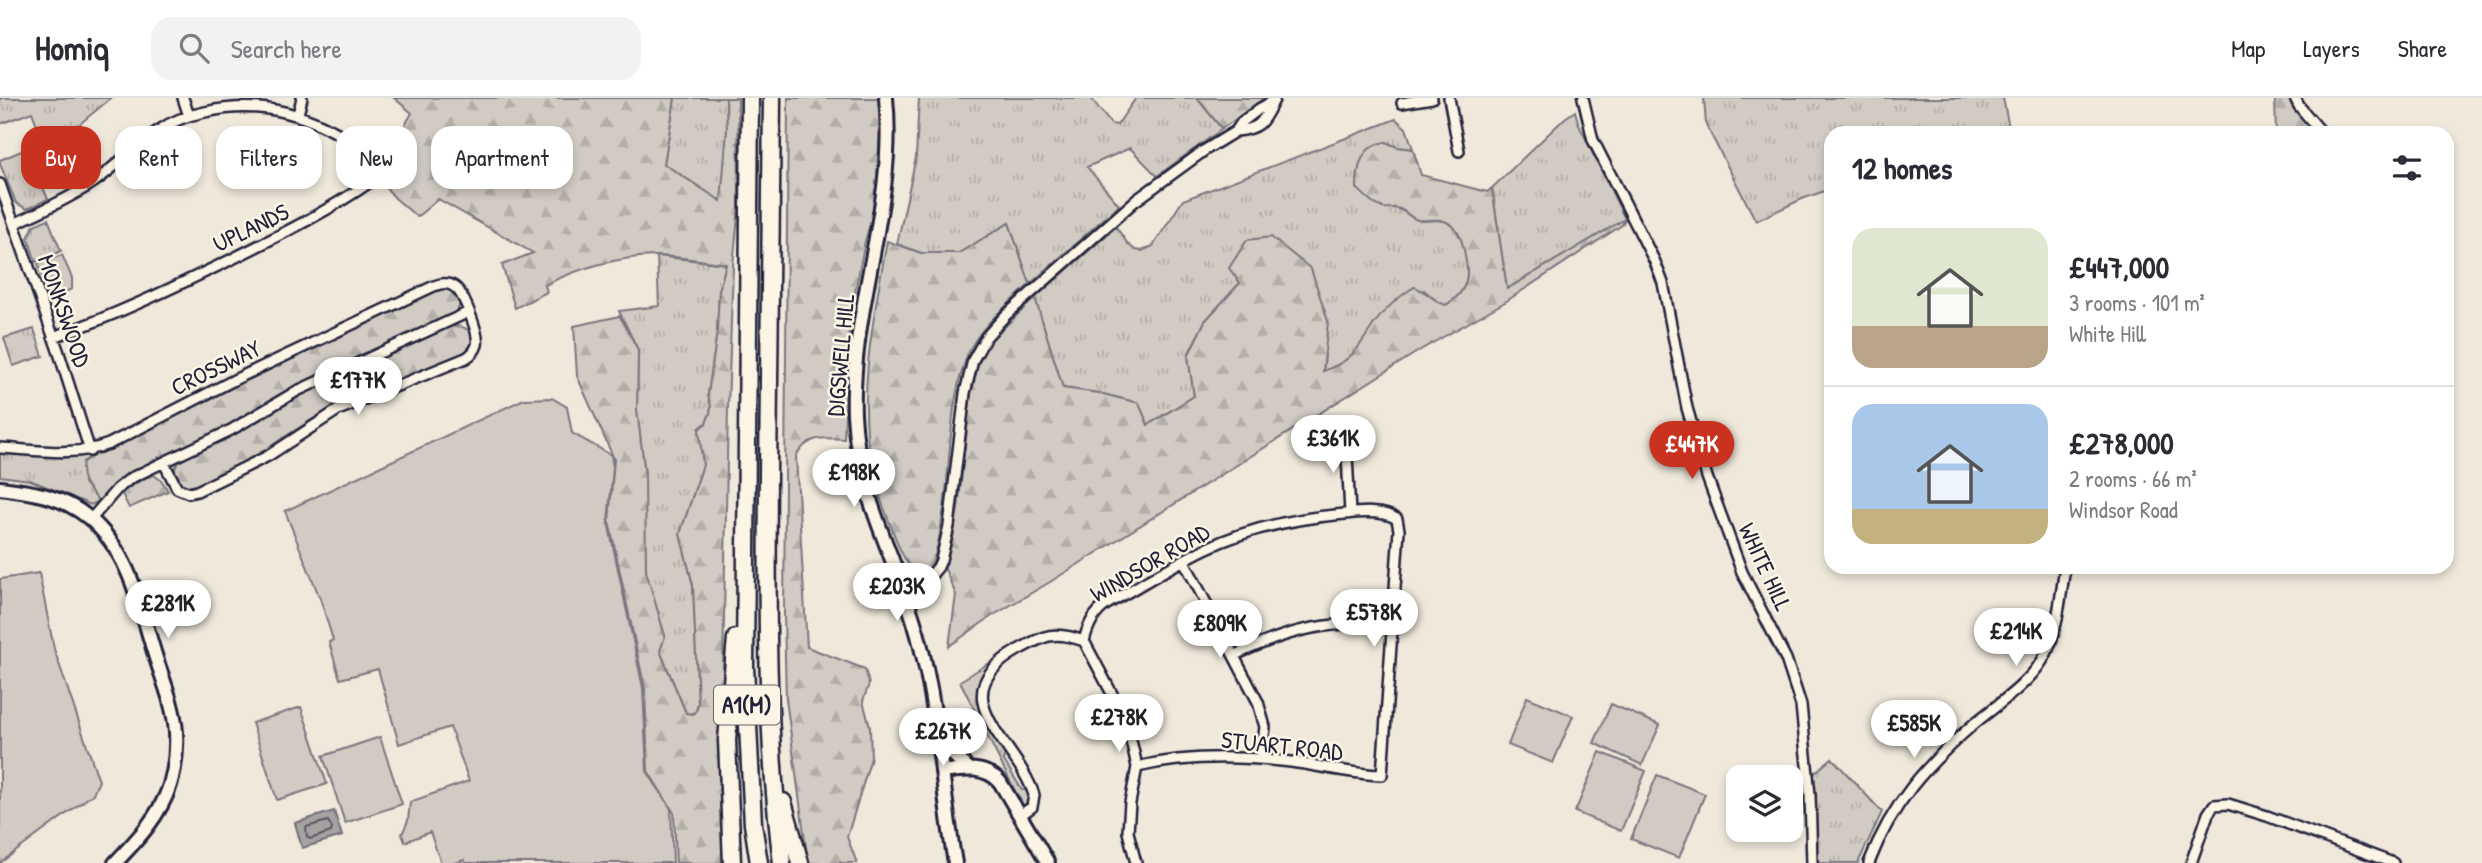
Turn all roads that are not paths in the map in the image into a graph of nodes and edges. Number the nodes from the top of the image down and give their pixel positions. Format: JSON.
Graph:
{"nodes":[{"id":1,"x":183,"y":98,"type":"edge"},
{"id":2,"x":302,"y":98,"type":"edge"},
{"id":3,"x":750,"y":98,"type":"edge"},
{"id":4,"x":772,"y":98,"type":"edge"},
{"id":5,"x":886,"y":98,"type":"edge"},
{"id":6,"x":1432,"y":98,"type":"edge"},
{"id":7,"x":1449,"y":98,"type":"edge"},
{"id":8,"x":1583,"y":98,"type":"edge"},
{"id":9,"x":2295,"y":98,"type":"edge"},
{"id":10,"x":1274,"y":100,"type":"edge"},
{"id":11,"x":1402,"y":103,"type":"dead end"},
{"id":12,"x":298,"y":114,"type":"junction"},
{"id":13,"x":188,"y":116,"type":"junction"},
{"id":14,"x":2316,"y":126,"type":"edge"},
{"id":15,"x":1459,"y":151,"type":"dead end"},
{"id":16,"x":0,"y":184,"type":"edge"},
{"id":17,"x":14,"y":224,"type":"junction"},
{"id":18,"x":469,"y":312,"type":"junction"},
{"id":19,"x":53,"y":337,"type":"junction"},
{"id":20,"x":1346,"y":436,"type":"dead end"},
{"id":21,"x":0,"y":448,"type":"edge"},
{"id":22,"x":90,"y":451,"type":"junction"},
{"id":23,"x":164,"y":463,"type":"junction"},
{"id":24,"x":0,"y":488,"type":"edge"},
{"id":25,"x":1350,"y":513,"type":"junction"},
{"id":26,"x":91,"y":520,"type":"junction"},
{"id":27,"x":745,"y":547,"type":"junction"},
{"id":28,"x":1184,"y":561,"type":"junction"},
{"id":29,"x":2064,"y":574,"type":"edge"},
{"id":30,"x":905,"y":593,"type":"junction"},
{"id":31,"x":1391,"y":625,"type":"junction"},
{"id":32,"x":1084,"y":641,"type":"junction"},
{"id":33,"x":1235,"y":655,"type":"junction"},
{"id":34,"x":939,"y":742,"type":"junction"},
{"id":35,"x":1261,"y":759,"type":"junction"},
{"id":36,"x":772,"y":762,"type":"junction"},
{"id":37,"x":1137,"y":767,"type":"junction"},
{"id":38,"x":970,"y":769,"type":"junction"},
{"id":39,"x":942,"y":772,"type":"junction"},
{"id":40,"x":1019,"y":816,"type":"junction"},
{"id":41,"x":116,"y":863,"type":"edge"},
{"id":42,"x":732,"y":863,"type":"edge"},
{"id":43,"x":759,"y":863,"type":"edge"},
{"id":44,"x":782,"y":863,"type":"edge"},
{"id":45,"x":800,"y":863,"type":"edge"},
{"id":46,"x":956,"y":863,"type":"edge"},
{"id":47,"x":1048,"y":863,"type":"edge"},
{"id":48,"x":1136,"y":863,"type":"edge"},
{"id":49,"x":1812,"y":863,"type":"edge"},
{"id":50,"x":1869,"y":863,"type":"edge"},
{"id":51,"x":2191,"y":863,"type":"edge"},
{"id":52,"x":2393,"y":863,"type":"edge"}],
"edges":[{"from":1,"to":13,"type":"street"},
{"from":2,"to":12,"type":"street"},
{"from":3,"to":27,"type":"highway","number":"A1(M)"},
{"from":4,"to":36,"type":"highway","number":"A1(M)"},
{"from":5,"to":30,"type":"main road","name":"DIGSWELL HILL"},
{"from":6,"to":11,"type":"street"},
{"from":7,"to":15,"type":"street"},
{"from":8,"to":49,"type":"street","name":"WHITE HILL"},
{"from":9,"to":14,"type":"street"},
{"from":10,"to":30,"type":"street"},
{"from":12,"to":13,"type":"street","name":"UPLANDS"},
{"from":12,"to":19,"type":"street","name":"UPLANDS"},
{"from":13,"to":17,"type":"street","name":"UPLANDS"},
{"from":16,"to":17,"type":"street","name":"MONKSWOOD"},
{"from":17,"to":19,"type":"street","name":"MONKSWOOD"},
{"from":18,"to":22,"type":"street","name":"CROSSWAY"},
{"from":18,"to":23,"type":"street"},
{"from":18,"to":23,"type":"street","name":"CROSSWAY"},
{"from":19,"to":22,"type":"street","name":"MONKSWOOD"},
{"from":20,"to":25,"type":"street"},
{"from":21,"to":22,"type":"street","name":"CROSSWAY"},
{"from":23,"to":26,"type":"street"},
{"from":24,"to":26,"type":"main road"},
{"from":25,"to":28,"type":"street","name":"WINDSOR ROAD"},
{"from":25,"to":31,"type":"street","name":"WINDSOR ROAD"},
{"from":26,"to":41,"type":"main road"},
{"from":27,"to":42,"type":"highway","number":"A1(M)"},
{"from":27,"to":43,"type":"highway","number":"A1(M)"},
{"from":28,"to":32,"type":"street","name":"WINDSOR ROAD"},
{"from":28,"to":33,"type":"street"},
{"from":29,"to":50,"type":"street"},
{"from":30,"to":34,"type":"main road","name":"DIGSWELL HILL"},
{"from":31,"to":33,"type":"street"},
{"from":31,"to":35,"type":"street","name":"STUART ROAD"},
{"from":32,"to":37,"type":"street","name":"WINDSOR ROAD"},
{"from":32,"to":40,"type":"street"},
{"from":33,"to":35,"type":"street"},
{"from":34,"to":38,"type":"main road"},
{"from":34,"to":39,"type":"main road","name":"DIGSWELL HILL"},
{"from":35,"to":37,"type":"street","name":"STUART ROAD"},
{"from":36,"to":44,"type":"highway","number":"A1(M)"},
{"from":36,"to":45,"type":"highway","number":"A1(M)"},
{"from":37,"to":48,"type":"street","name":"WINDSOR ROAD"},
{"from":38,"to":39,"type":"main road"},
{"from":38,"to":40,"type":"main road"},
{"from":39,"to":46,"type":"main road","name":"DIGSWELL HILL"},
{"from":40,"to":47,"type":"main road"},
{"from":51,"to":52,"type":"street"}]}
